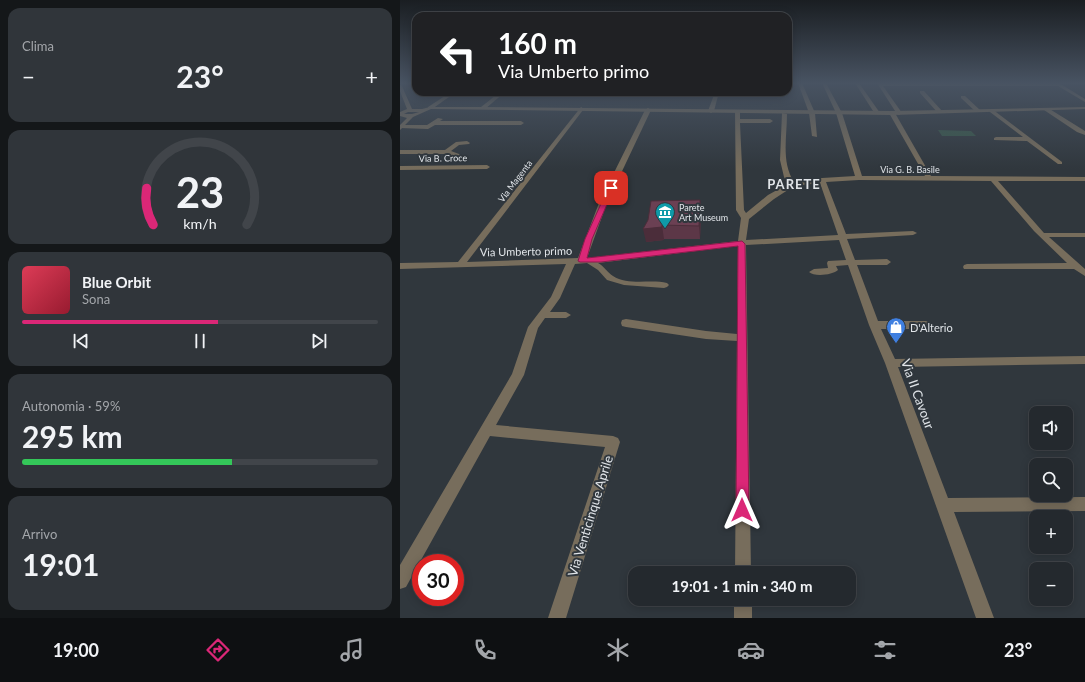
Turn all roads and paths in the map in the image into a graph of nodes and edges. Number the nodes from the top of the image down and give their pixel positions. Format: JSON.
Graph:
{"nodes":[{"id":1,"x":737,"y":111,"type":"edge"},
{"id":2,"x":418,"y":112,"type":"edge"},
{"id":3,"x":579,"y":112,"type":"edge"},
{"id":4,"x":647,"y":112,"type":"edge"},
{"id":5,"x":757,"y":112,"type":"edge"},
{"id":6,"x":812,"y":112,"type":"junction"},
{"id":7,"x":940,"y":112,"type":"joint"},
{"id":8,"x":946,"y":112,"type":"edge"},
{"id":9,"x":993,"y":112,"type":"edge"},
{"id":10,"x":1050,"y":112,"type":"edge"},
{"id":11,"x":411,"y":113,"type":"junction"},
{"id":12,"x":784,"y":113,"type":"junction"},
{"id":13,"x":839,"y":113,"type":"junction"},
{"id":14,"x":877,"y":113,"type":"joint"},
{"id":15,"x":892,"y":113,"type":"junction"},
{"id":16,"x":900,"y":113,"type":"joint"},
{"id":17,"x":400,"y":116,"type":"edge"},
{"id":18,"x":452,"y":117,"type":"dead end"},
{"id":19,"x":737,"y":121,"type":"junction"},
{"id":20,"x":770,"y":121,"type":"dead end"},
{"id":21,"x":434,"y":123,"type":"junction"},
{"id":22,"x":521,"y":123,"type":"dead end"},
{"id":23,"x":401,"y":127,"type":"edge"},
{"id":24,"x":1085,"y":133,"type":"edge"},
{"id":25,"x":815,"y":136,"type":"dead end"},
{"id":26,"x":996,"y":139,"type":"dead end"},
{"id":27,"x":1030,"y":139,"type":"junction"},
{"id":28,"x":467,"y":143,"type":"dead end"},
{"id":29,"x":400,"y":152,"type":"edge"},
{"id":30,"x":446,"y":152,"type":"junction"},
{"id":31,"x":459,"y":158,"type":"dead end"},
{"id":32,"x":1060,"y":162,"type":"dead end"},
{"id":33,"x":487,"y":166,"type":"dead end"},
{"id":34,"x":400,"y":168,"type":"edge"},
{"id":35,"x":859,"y":178,"type":"junction"},
{"id":36,"x":929,"y":178,"type":"junction"},
{"id":37,"x":1085,"y":179,"type":"edge"},
{"id":38,"x":822,"y":180,"type":"junction"},
{"id":39,"x":994,"y":180,"type":"junction"},
{"id":40,"x":792,"y":185,"type":"junction"},
{"id":41,"x":745,"y":218,"type":"junction"},
{"id":42,"x":913,"y":233,"type":"dead end"},
{"id":43,"x":1044,"y":235,"type":"junction"},
{"id":44,"x":1085,"y":235,"type":"edge"},
{"id":45,"x":843,"y":237,"type":"junction"},
{"id":46,"x":742,"y":244,"type":"junction"},
{"id":47,"x":581,"y":261,"type":"junction"},
{"id":48,"x":851,"y":262,"type":"junction"},
{"id":49,"x":887,"y":262,"type":"dead end"},
{"id":50,"x":462,"y":263,"type":"junction"},
{"id":51,"x":400,"y":266,"type":"edge"},
{"id":52,"x":1074,"y":266,"type":"junction"},
{"id":53,"x":1085,"y":266,"type":"edge"},
{"id":54,"x":966,"y":267,"type":"dead end"},
{"id":55,"x":814,"y":272,"type":"dead end"},
{"id":56,"x":1085,"y":273,"type":"edge"},
{"id":57,"x":664,"y":285,"type":"dead end"},
{"id":58,"x":542,"y":315,"type":"junction"},
{"id":59,"x":566,"y":315,"type":"dead end"},
{"id":60,"x":626,"y":323,"type":"dead end"},
{"id":61,"x":874,"y":325,"type":"junction"},
{"id":62,"x":926,"y":325,"type":"dead end"},
{"id":63,"x":742,"y":338,"type":"junction"},
{"id":64,"x":1085,"y":360,"type":"edge"},
{"id":65,"x":891,"y":363,"type":"junction"},
{"id":66,"x":487,"y":430,"type":"junction"},
{"id":67,"x":1085,"y":504,"type":"edge"},
{"id":68,"x":944,"y":505,"type":"junction"},
{"id":69,"x":743,"y":566,"type":"edge"},
{"id":70,"x":400,"y":581,"type":"edge"},
{"id":71,"x":743,"y":606,"type":"edge"},
{"id":72,"x":557,"y":618,"type":"edge"},
{"id":73,"x":743,"y":618,"type":"edge"},
{"id":74,"x":986,"y":618,"type":"edge"}],
"edges":[{"from":1,"to":19,"type":"street"},
{"from":2,"to":11,"type":"street"},
{"from":3,"to":50,"type":"street","name":"Via Magenta"},
{"from":4,"to":47,"type":"street"},
{"from":5,"to":12,"type":"street"},
{"from":6,"to":12,"type":"street"},
{"from":6,"to":13,"type":"street"},
{"from":6,"to":25,"type":"street"},
{"from":7,"to":8,"type":"street"},
{"from":7,"to":16,"type":"street"},
{"from":9,"to":27,"type":"street"},
{"from":10,"to":24,"type":"street"},
{"from":11,"to":17,"type":"street"},
{"from":11,"to":23,"type":"street"},
{"from":12,"to":40,"type":"street"},
{"from":13,"to":14,"type":"street"},
{"from":13,"to":35,"type":"street"},
{"from":14,"to":15,"type":"street"},
{"from":15,"to":16,"type":"street"},
{"from":15,"to":36,"type":"street"},
{"from":18,"to":21,"type":"street"},
{"from":19,"to":20,"type":"street"},
{"from":19,"to":41,"type":"street"},
{"from":21,"to":22,"type":"street"},
{"from":21,"to":23,"type":"street"},
{"from":26,"to":27,"type":"street"},
{"from":27,"to":32,"type":"street"},
{"from":28,"to":30,"type":"street"},
{"from":29,"to":30,"type":"street"},
{"from":30,"to":31,"type":"street"},
{"from":33,"to":34,"type":"street","name":"Via B. Croce"},
{"from":35,"to":36,"type":"street","name":"Via G. B. Basile"},
{"from":35,"to":38,"type":"street","name":"Via G. B. Basile"},
{"from":36,"to":39,"type":"street","name":"Via G. B. Basile"},
{"from":37,"to":39,"type":"street","name":"Via G. B. Basile"},
{"from":38,"to":40,"type":"street","name":"Via G. B. Basile"},
{"from":38,"to":45,"type":"street","name":"Via II Cavour"},
{"from":39,"to":43,"type":"street"},
{"from":40,"to":41,"type":"street","name":"Via G. B. Basile"},
{"from":41,"to":46,"type":"street"},
{"from":42,"to":45,"type":"street","name":"Via Umberto primo"},
{"from":43,"to":44,"type":"street"},
{"from":43,"to":52,"type":"street"},
{"from":45,"to":46,"type":"street","name":"Via Umberto primo"},
{"from":45,"to":48,"type":"street","name":"Via II Cavour"},
{"from":46,"to":47,"type":"street","name":"Via Umberto primo"},
{"from":46,"to":63,"type":"street"},
{"from":47,"to":50,"type":"street","name":"Via Umberto primo"},
{"from":47,"to":57,"type":"street"},
{"from":47,"to":58,"type":"street"},
{"from":48,"to":49,"type":"street"},
{"from":48,"to":55,"type":"street"},
{"from":48,"to":61,"type":"street","name":"Via II Cavour"},
{"from":50,"to":51,"type":"street","name":"Via Umberto primo"},
{"from":52,"to":53,"type":"street"},
{"from":52,"to":54,"type":"street"},
{"from":52,"to":56,"type":"street"},
{"from":58,"to":59,"type":"street"},
{"from":58,"to":66,"type":"street"},
{"from":60,"to":63,"type":"street"},
{"from":61,"to":62,"type":"street"},
{"from":61,"to":65,"type":"street","name":"Via II Cavour"},
{"from":63,"to":69,"type":"street"},
{"from":64,"to":65,"type":"street"},
{"from":65,"to":68,"type":"street","name":"Via II Cavour"},
{"from":66,"to":70,"type":"street"},
{"from":66,"to":72,"type":"street","name":"Via Venticinque Aprile"},
{"from":67,"to":68,"type":"street"},
{"from":68,"to":74,"type":"street","name":"Via II Cavour"},
{"from":71,"to":73,"type":"street"}]}
